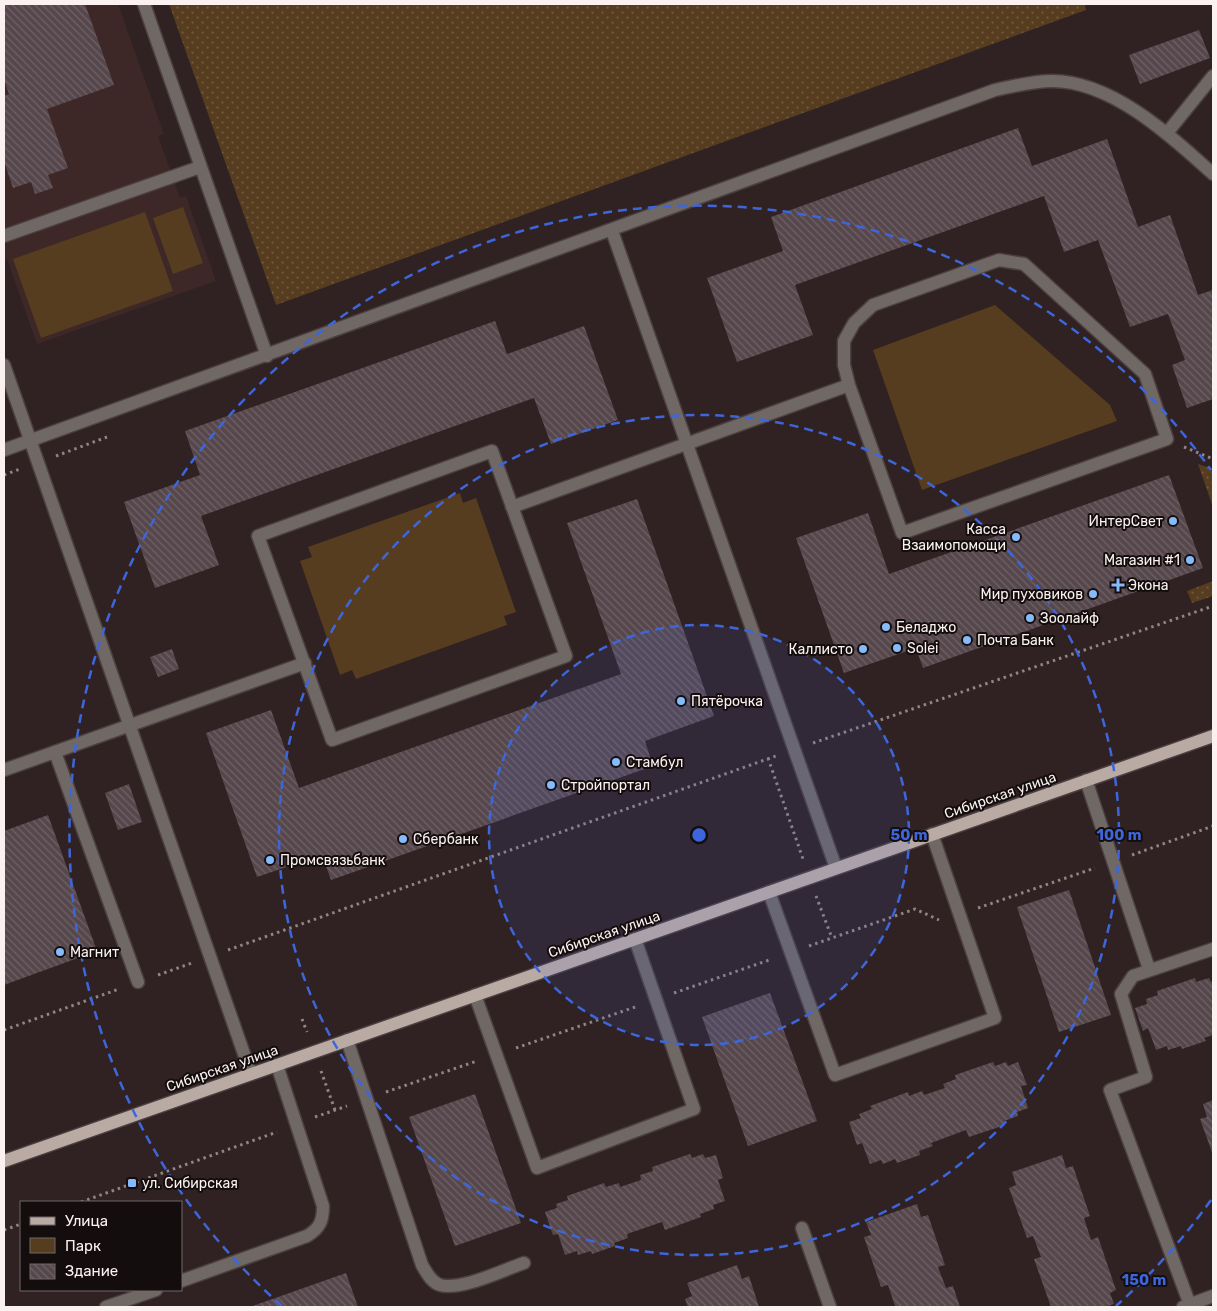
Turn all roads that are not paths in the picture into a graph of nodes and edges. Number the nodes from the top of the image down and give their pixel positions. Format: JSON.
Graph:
{"nodes":[{"id":1,"x":144,"y":4,"type":"edge"},
{"id":2,"x":1213,"y":76,"type":"edge"},
{"id":3,"x":1167,"y":132,"type":"junction"},
{"id":4,"x":200,"y":167,"type":"junction"},
{"id":5,"x":1213,"y":174,"type":"edge"},
{"id":6,"x":612,"y":231,"type":"junction"},
{"id":7,"x":4,"y":236,"type":"edge"},
{"id":8,"x":267,"y":356,"type":"junction"},
{"id":9,"x":4,"y":364,"type":"edge"},
{"id":10,"x":849,"y":385,"type":"junction"},
{"id":11,"x":30,"y":441,"type":"junction"},
{"id":12,"x":687,"y":445,"type":"junction"},
{"id":13,"x":4,"y":450,"type":"edge"},
{"id":14,"x":512,"y":506,"type":"junction"},
{"id":15,"x":305,"y":663,"type":"junction"},
{"id":16,"x":129,"y":726,"type":"junction"},
{"id":17,"x":1213,"y":736,"type":"edge"},
{"id":18,"x":55,"y":752,"type":"junction"},
{"id":19,"x":4,"y":770,"type":"edge"},
{"id":20,"x":1086,"y":780,"type":"junction"},
{"id":21,"x":932,"y":834,"type":"junction"},
{"id":22,"x":836,"y":868,"type":"junction"},
{"id":23,"x":770,"y":892,"type":"junction"},
{"id":24,"x":635,"y":939,"type":"junction"},
{"id":25,"x":1213,"y":949,"type":"edge"},
{"id":26,"x":1149,"y":969,"type":"junction"},
{"id":27,"x":138,"y":982,"type":"road end"},
{"id":28,"x":475,"y":995,"type":"junction"},
{"id":29,"x":346,"y":1040,"type":"junction"},
{"id":30,"x":277,"y":1065,"type":"junction"},
{"id":31,"x":251,"y":1074,"type":"junction"},
{"id":32,"x":4,"y":1161,"type":"edge"},
{"id":33,"x":802,"y":1228,"type":"dead end"},
{"id":34,"x":524,"y":1263,"type":"dead end"},
{"id":35,"x":182,"y":1281,"type":"edge"},
{"id":36,"x":153,"y":1291,"type":"edge"},
{"id":37,"x":1213,"y":1296,"type":"edge"},
{"id":38,"x":1186,"y":1306,"type":"edge"},
{"id":39,"x":106,"y":1307,"type":"edge"},
{"id":40,"x":830,"y":1307,"type":"edge"}],
"edges":[{"from":1,"to":4,"type":"street"},
{"from":2,"to":3,"type":"street"},
{"from":3,"to":5,"type":"street"},
{"from":3,"to":6,"type":"street"},
{"from":4,"to":7,"type":"street"},
{"from":4,"to":8,"type":"street"},
{"from":6,"to":8,"type":"street"},
{"from":6,"to":12,"type":"street"},
{"from":8,"to":11,"type":"street"},
{"from":9,"to":11,"type":"street"},
{"from":10,"to":10,"type":"street"},
{"from":10,"to":12,"type":"street"},
{"from":11,"to":13,"type":"street"},
{"from":11,"to":16,"type":"street"},
{"from":12,"to":14,"type":"street"},
{"from":12,"to":22,"type":"street"},
{"from":14,"to":15,"type":"street"},
{"from":14,"to":15,"type":"street"},
{"from":15,"to":16,"type":"street"},
{"from":16,"to":18,"type":"street"},
{"from":16,"to":31,"type":"street"},
{"from":17,"to":20,"type":"main road","name":"Сибирская улица"},
{"from":18,"to":19,"type":"street"},
{"from":18,"to":27,"type":"street"},
{"from":20,"to":21,"type":"main road","name":"Сибирская улица"},
{"from":20,"to":26,"type":"street"},
{"from":21,"to":22,"type":"main road","name":"Сибирская улица"},
{"from":21,"to":23,"type":"street"},
{"from":22,"to":23,"type":"main road","name":"Сибирская улица"},
{"from":23,"to":24,"type":"main road","name":"Сибирская улица"},
{"from":24,"to":28,"type":"main road","name":"Сибирская улица"},
{"from":24,"to":28,"type":"street"},
{"from":25,"to":26,"type":"street"},
{"from":26,"to":38,"type":"street"},
{"from":28,"to":29,"type":"main road","name":"Сибирская улица"},
{"from":29,"to":30,"type":"main road","name":"Сибирская улица"},
{"from":29,"to":34,"type":"street"},
{"from":30,"to":31,"type":"main road","name":"Сибирская улица"},
{"from":30,"to":35,"type":"street"},
{"from":31,"to":32,"type":"main road","name":"Сибирская улица"},
{"from":33,"to":40,"type":"street"},
{"from":36,"to":39,"type":"street"},
{"from":37,"to":38,"type":"street"}]}
